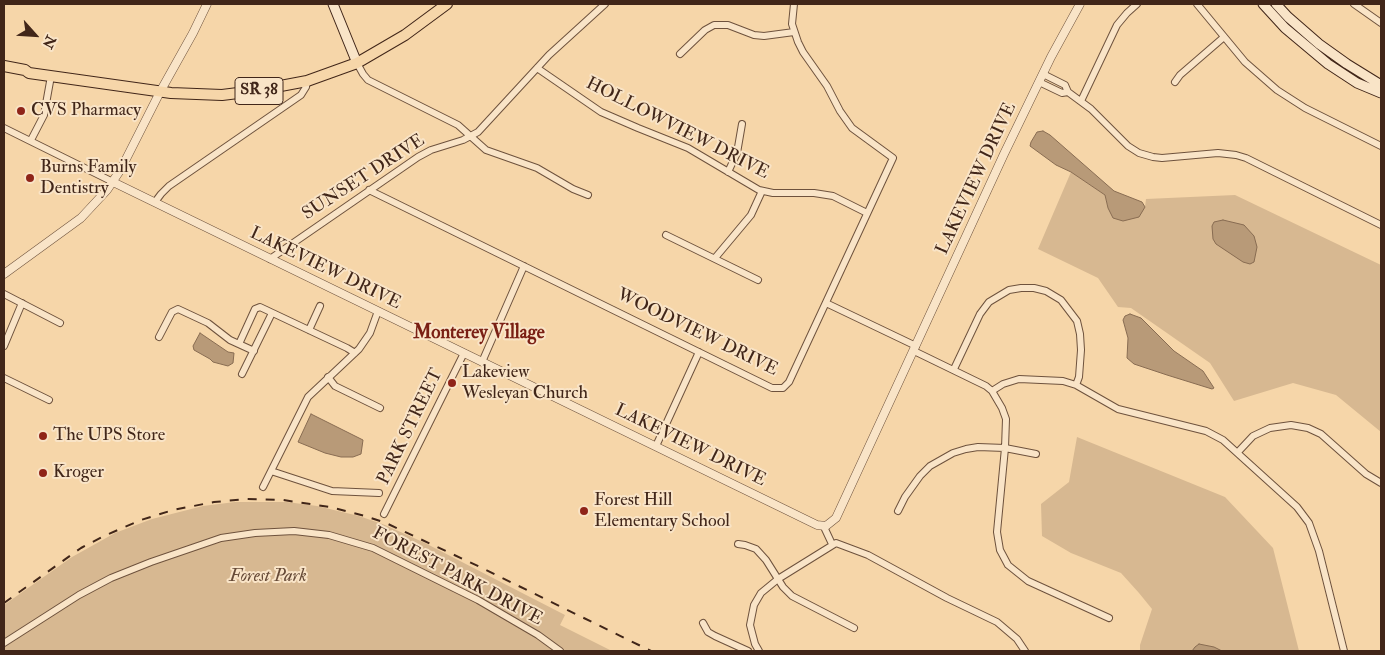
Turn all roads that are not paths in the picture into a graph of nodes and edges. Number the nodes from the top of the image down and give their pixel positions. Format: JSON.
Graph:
{"nodes":[{"id":1,"x":207,"y":4,"type":"edge"},
{"id":2,"x":334,"y":4,"type":"edge"},
{"id":3,"x":447,"y":4,"type":"edge"},
{"id":4,"x":605,"y":4,"type":"edge"},
{"id":5,"x":794,"y":4,"type":"edge"},
{"id":6,"x":1080,"y":4,"type":"edge"},
{"id":7,"x":1137,"y":4,"type":"edge"},
{"id":8,"x":1197,"y":4,"type":"edge"},
{"id":9,"x":1262,"y":4,"type":"edge"},
{"id":10,"x":1276,"y":4,"type":"edge"},
{"id":11,"x":1354,"y":4,"type":"edge"},
{"id":12,"x":1381,"y":23,"type":"edge"},
{"id":13,"x":794,"y":32,"type":"junction"},
{"id":14,"x":1224,"y":37,"type":"junction"},
{"id":15,"x":680,"y":54,"type":"dead end"},
{"id":16,"x":357,"y":63,"type":"junction"},
{"id":17,"x":4,"y":66,"type":"edge"},
{"id":18,"x":537,"y":68,"type":"junction"},
{"id":19,"x":4,"y":72,"type":"edge"},
{"id":20,"x":29,"y":73,"type":"junction"},
{"id":21,"x":1043,"y":74,"type":"junction"},
{"id":22,"x":51,"y":76,"type":"junction"},
{"id":23,"x":307,"y":81,"type":"junction"},
{"id":24,"x":1039,"y":82,"type":"junction"},
{"id":25,"x":1175,"y":82,"type":"dead end"},
{"id":26,"x":1381,"y":86,"type":"edge"},
{"id":27,"x":160,"y":92,"type":"junction"},
{"id":28,"x":1068,"y":92,"type":"junction"},
{"id":29,"x":1381,"y":93,"type":"edge"},
{"id":30,"x":1082,"y":101,"type":"junction"},
{"id":31,"x":742,"y":124,"type":"dead end"},
{"id":32,"x":4,"y":128,"type":"edge"},
{"id":33,"x":471,"y":136,"type":"junction"},
{"id":34,"x":31,"y":140,"type":"junction"},
{"id":35,"x":1381,"y":146,"type":"edge"},
{"id":36,"x":728,"y":172,"type":"junction"},
{"id":37,"x":113,"y":182,"type":"junction"},
{"id":38,"x":369,"y":190,"type":"junction"},
{"id":39,"x":762,"y":191,"type":"junction"},
{"id":40,"x":588,"y":195,"type":"dead end"},
{"id":41,"x":155,"y":202,"type":"junction"},
{"id":42,"x":867,"y":213,"type":"junction"},
{"id":43,"x":1381,"y":225,"type":"edge"},
{"id":44,"x":666,"y":235,"type":"dead end"},
{"id":45,"x":715,"y":258,"type":"junction"},
{"id":46,"x":270,"y":259,"type":"junction"},
{"id":47,"x":524,"y":266,"type":"junction"},
{"id":48,"x":4,"y":274,"type":"edge"},
{"id":49,"x":758,"y":280,"type":"dead end"},
{"id":50,"x":4,"y":294,"type":"edge"},
{"id":51,"x":22,"y":303,"type":"junction"},
{"id":52,"x":826,"y":303,"type":"junction"},
{"id":53,"x":320,"y":306,"type":"dead end"},
{"id":54,"x":378,"y":311,"type":"junction"},
{"id":55,"x":272,"y":313,"type":"junction"},
{"id":56,"x":60,"y":323,"type":"dead end"},
{"id":57,"x":309,"y":330,"type":"junction"},
{"id":58,"x":159,"y":337,"type":"dead end"},
{"id":59,"x":239,"y":344,"type":"junction"},
{"id":60,"x":4,"y":346,"type":"edge"},
{"id":61,"x":915,"y":348,"type":"junction"},
{"id":62,"x":254,"y":351,"type":"junction"},
{"id":63,"x":464,"y":352,"type":"junction"},
{"id":64,"x":699,"y":352,"type":"junction"},
{"id":65,"x":355,"y":354,"type":"junction"},
{"id":66,"x":482,"y":362,"type":"junction"},
{"id":67,"x":954,"y":369,"type":"junction"},
{"id":68,"x":242,"y":374,"type":"dead end"},
{"id":69,"x":328,"y":377,"type":"junction"},
{"id":70,"x":4,"y":378,"type":"edge"},
{"id":71,"x":1076,"y":385,"type":"junction"},
{"id":72,"x":992,"y":391,"type":"junction"},
{"id":73,"x":49,"y":400,"type":"dead end"},
{"id":74,"x":380,"y":408,"type":"dead end"},
{"id":75,"x":656,"y":446,"type":"junction"},
{"id":76,"x":1005,"y":448,"type":"junction"},
{"id":77,"x":1238,"y":452,"type":"junction"},
{"id":78,"x":1036,"y":454,"type":"dead end"},
{"id":79,"x":271,"y":471,"type":"junction"},
{"id":80,"x":1381,"y":483,"type":"edge"},
{"id":81,"x":263,"y":487,"type":"dead end"},
{"id":82,"x":379,"y":493,"type":"dead end"},
{"id":83,"x":898,"y":512,"type":"dead end"},
{"id":84,"x":384,"y":514,"type":"dead end"},
{"id":85,"x":824,"y":527,"type":"junction"},
{"id":86,"x":738,"y":544,"type":"dead end"},
{"id":87,"x":832,"y":544,"type":"junction"},
{"id":88,"x":778,"y":579,"type":"junction"},
{"id":89,"x":1109,"y":618,"type":"dead end"},
{"id":90,"x":702,"y":623,"type":"dead end"},
{"id":91,"x":854,"y":628,"type":"dead end"},
{"id":92,"x":4,"y":643,"type":"edge"},
{"id":93,"x":551,"y":648,"type":"edge"},
{"id":94,"x":758,"y":650,"type":"edge"},
{"id":95,"x":560,"y":651,"type":"edge"},
{"id":96,"x":748,"y":651,"type":"edge"},
{"id":97,"x":1025,"y":651,"type":"edge"},
{"id":98,"x":1344,"y":651,"type":"edge"}],
"edges":[{"from":1,"to":27,"type":"street"},
{"from":2,"to":16,"type":"main road"},
{"from":3,"to":16,"type":"main road","number":"SR 38"},
{"from":4,"to":18,"type":"street","name":"SUNSET DRIVE"},
{"from":5,"to":13,"type":"street"},
{"from":6,"to":21,"type":"street","name":"LAKEVIEW DRIVE"},
{"from":7,"to":30,"type":"street"},
{"from":8,"to":14,"type":"street"},
{"from":9,"to":29,"type":"main road"},
{"from":10,"to":26,"type":"main road"},
{"from":11,"to":12,"type":"street"},
{"from":13,"to":15,"type":"street"},
{"from":13,"to":42,"type":"street","name":"WOODVIEW DRIVE"},
{"from":14,"to":25,"type":"street"},
{"from":14,"to":35,"type":"street"},
{"from":16,"to":23,"type":"main road","number":"SR 38"},
{"from":16,"to":33,"type":"street"},
{"from":17,"to":20,"type":"main road","number":"SR 38"},
{"from":18,"to":33,"type":"street","name":"SUNSET DRIVE"},
{"from":18,"to":36,"type":"street","name":"HOLLOWVIEW DRIVE"},
{"from":19,"to":20,"type":"main road","number":"SR 38"},
{"from":20,"to":22,"type":"main road","number":"SR 38"},
{"from":21,"to":24,"type":"street","name":"LAKEVIEW DRIVE"},
{"from":21,"to":28,"type":"street"},
{"from":22,"to":27,"type":"main road","number":"SR 38"},
{"from":22,"to":34,"type":"street"},
{"from":23,"to":27,"type":"main road","number":"SR 38"},
{"from":23,"to":41,"type":"street"},
{"from":24,"to":28,"type":"street"},
{"from":24,"to":61,"type":"street","name":"LAKEVIEW DRIVE"},
{"from":27,"to":37,"type":"street"},
{"from":28,"to":30,"type":"street"},
{"from":30,"to":43,"type":"street"},
{"from":31,"to":36,"type":"street"},
{"from":32,"to":34,"type":"street","name":"LAKEVIEW DRIVE"},
{"from":33,"to":38,"type":"street","name":"SUNSET DRIVE"},
{"from":33,"to":40,"type":"street"},
{"from":34,"to":37,"type":"street","name":"LAKEVIEW DRIVE"},
{"from":36,"to":39,"type":"street","name":"HOLLOWVIEW DRIVE"},
{"from":37,"to":41,"type":"street","name":"LAKEVIEW DRIVE"},
{"from":37,"to":48,"type":"street"},
{"from":38,"to":46,"type":"street","name":"SUNSET DRIVE"},
{"from":38,"to":47,"type":"street","name":"WOODVIEW DRIVE"},
{"from":39,"to":42,"type":"street","name":"HOLLOWVIEW DRIVE"},
{"from":39,"to":45,"type":"street"},
{"from":41,"to":46,"type":"street","name":"LAKEVIEW DRIVE"},
{"from":42,"to":52,"type":"street","name":"WOODVIEW DRIVE"},
{"from":44,"to":45,"type":"street"},
{"from":45,"to":49,"type":"street"},
{"from":46,"to":54,"type":"street","name":"LAKEVIEW DRIVE"},
{"from":47,"to":64,"type":"street","name":"WOODVIEW DRIVE"},
{"from":47,"to":66,"type":"street"},
{"from":50,"to":51,"type":"street"},
{"from":51,"to":56,"type":"street"},
{"from":51,"to":60,"type":"street"},
{"from":52,"to":61,"type":"street"},
{"from":52,"to":64,"type":"street","name":"WOODVIEW DRIVE"},
{"from":53,"to":57,"type":"street"},
{"from":54,"to":63,"type":"street","name":"LAKEVIEW DRIVE"},
{"from":54,"to":65,"type":"street"},
{"from":55,"to":57,"type":"street"},
{"from":55,"to":59,"type":"street"},
{"from":55,"to":62,"type":"street"},
{"from":57,"to":65,"type":"street"},
{"from":58,"to":59,"type":"street"},
{"from":59,"to":62,"type":"street"},
{"from":61,"to":67,"type":"street"},
{"from":61,"to":85,"type":"street","name":"LAKEVIEW DRIVE"},
{"from":62,"to":68,"type":"street"},
{"from":63,"to":66,"type":"street","name":"LAKEVIEW DRIVE"},
{"from":63,"to":84,"type":"street","name":"PARK STREET"},
{"from":64,"to":75,"type":"street"},
{"from":65,"to":69,"type":"street"},
{"from":66,"to":75,"type":"street","name":"LAKEVIEW DRIVE"},
{"from":67,"to":71,"type":"street"},
{"from":67,"to":72,"type":"street"},
{"from":69,"to":74,"type":"street"},
{"from":69,"to":79,"type":"street"},
{"from":70,"to":73,"type":"street"},
{"from":71,"to":72,"type":"street"},
{"from":71,"to":77,"type":"street"},
{"from":72,"to":76,"type":"street"},
{"from":75,"to":85,"type":"street","name":"LAKEVIEW DRIVE"},
{"from":76,"to":78,"type":"street"},
{"from":76,"to":83,"type":"street"},
{"from":76,"to":89,"type":"street"},
{"from":77,"to":80,"type":"street"},
{"from":77,"to":98,"type":"street"},
{"from":79,"to":81,"type":"street"},
{"from":79,"to":82,"type":"street"},
{"from":85,"to":87,"type":"street"},
{"from":86,"to":88,"type":"street"},
{"from":87,"to":88,"type":"street"},
{"from":87,"to":97,"type":"street"},
{"from":88,"to":91,"type":"street"},
{"from":88,"to":94,"type":"street"},
{"from":90,"to":96,"type":"street"},
{"from":92,"to":93,"type":"street","name":"FOREST PARK DRIVE"},
{"from":93,"to":95,"type":"street","name":"FOREST PARK DRIVE"},
{"from":94,"to":96,"type":"street"}]}
